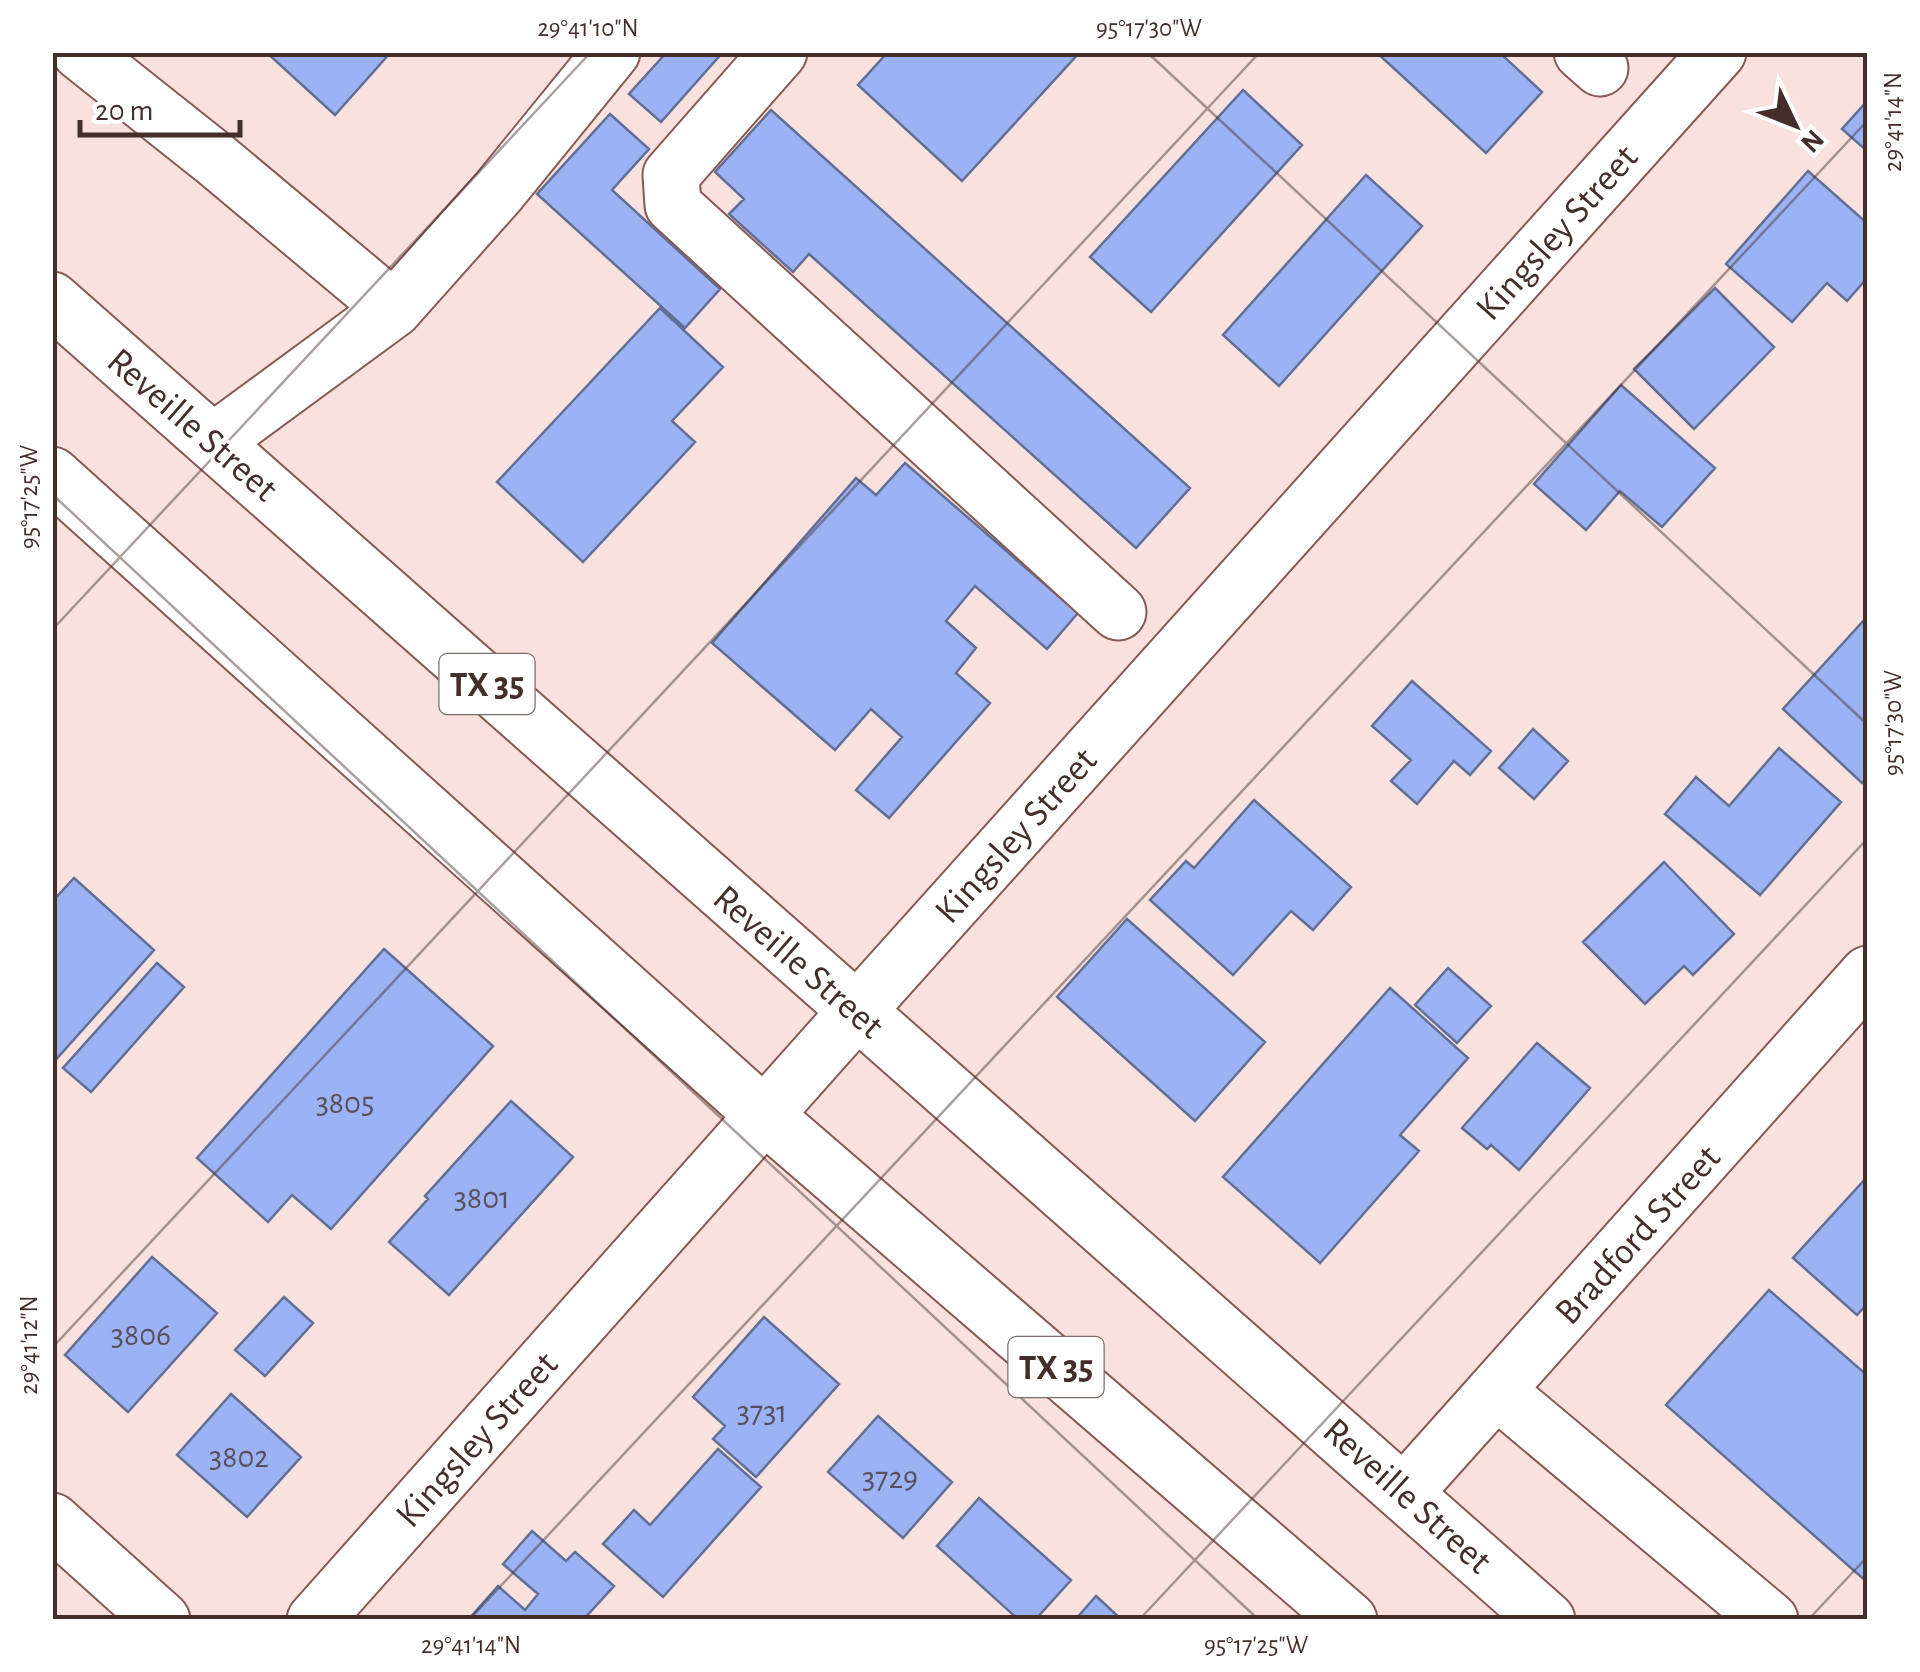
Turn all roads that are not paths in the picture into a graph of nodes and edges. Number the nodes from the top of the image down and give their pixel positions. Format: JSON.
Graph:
{"nodes":[{"id":1,"x":80,"y":52,"type":"edge"},
{"id":2,"x":612,"y":52,"type":"edge"},
{"id":3,"x":778,"y":52,"type":"edge"},
{"id":4,"x":1718,"y":52,"type":"edge"},
{"id":5,"x":52,"y":300,"type":"edge"},
{"id":6,"x":394,"y":309,"type":"junction"},
{"id":7,"x":213,"y":442,"type":"junction"},
{"id":8,"x":52,"y":475,"type":"edge"},
{"id":9,"x":1118,"y":612,"type":"dead end"},
{"id":10,"x":1868,"y":974,"type":"edge"},
{"id":11,"x":856,"y":1012,"type":"junction"},
{"id":12,"x":764,"y":1115,"type":"junction"},
{"id":13,"x":1497,"y":1390,"type":"junction"},
{"id":14,"x":1405,"y":1492,"type":"junction"},
{"id":15,"x":52,"y":1521,"type":"edge"},
{"id":16,"x":162,"y":1620,"type":"edge"},
{"id":17,"x":315,"y":1620,"type":"edge"},
{"id":18,"x":1349,"y":1620,"type":"edge"},
{"id":19,"x":1547,"y":1620,"type":"edge"},
{"id":20,"x":1770,"y":1620,"type":"edge"}],
"edges":[{"from":1,"to":6,"type":"street"},
{"from":2,"to":6,"type":"street"},
{"from":3,"to":9,"type":"street"},
{"from":4,"to":11,"type":"street","name":"Kingsley Street"},
{"from":5,"to":7,"type":"street","name":"Reveille Street","number":"TX 35"},
{"from":6,"to":7,"type":"street"},
{"from":7,"to":11,"type":"street","name":"Reveille Street","number":"TX 35"},
{"from":8,"to":12,"type":"street","number":"TX 35"},
{"from":10,"to":13,"type":"street","name":"Bradford Street"},
{"from":11,"to":12,"type":"street","name":"Kingsley Street"},
{"from":11,"to":14,"type":"street","name":"Reveille Street","number":"TX 35"},
{"from":12,"to":17,"type":"street","name":"Kingsley Street"},
{"from":12,"to":18,"type":"street","number":"TX 35"},
{"from":13,"to":14,"type":"street","name":"Bradford Street"},
{"from":13,"to":20,"type":"street"},
{"from":14,"to":19,"type":"street","name":"Reveille Street","number":"TX 35"},
{"from":15,"to":16,"type":"street"}]}
